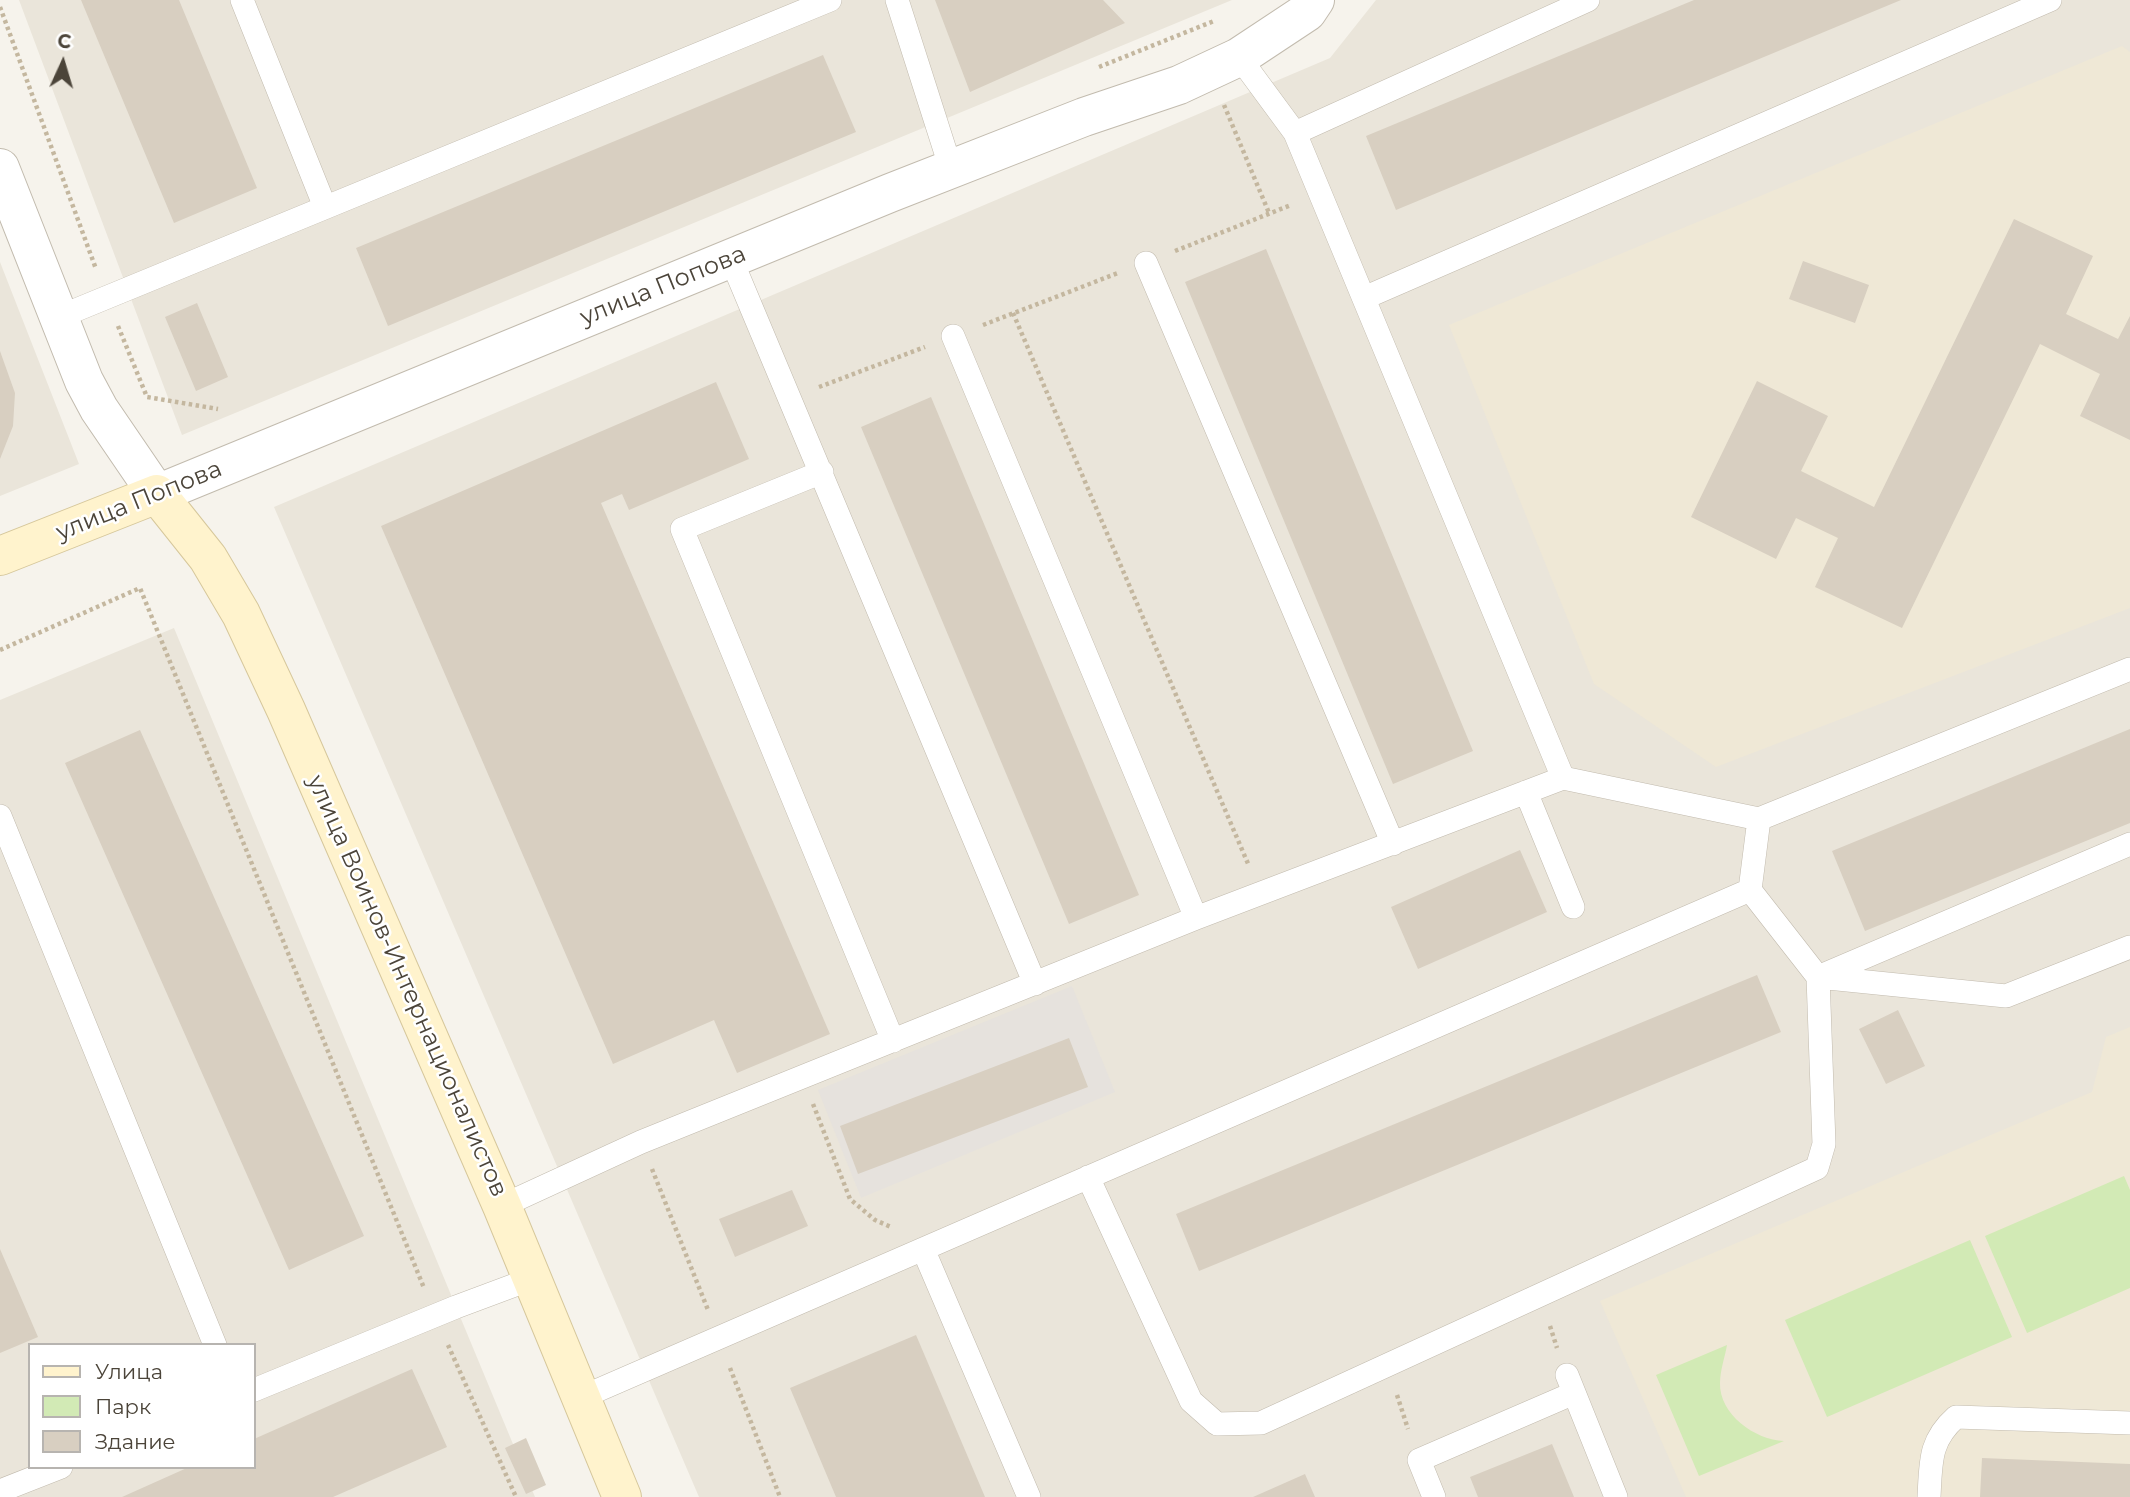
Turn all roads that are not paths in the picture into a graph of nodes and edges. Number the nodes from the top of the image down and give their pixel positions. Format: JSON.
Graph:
{"nodes":[{"id":1,"x":242,"y":0,"type":"edge"},
{"id":2,"x":830,"y":0,"type":"edge"},
{"id":3,"x":897,"y":0,"type":"edge"},
{"id":4,"x":1315,"y":0,"type":"edge"},
{"id":5,"x":1588,"y":0,"type":"edge"},
{"id":6,"x":2050,"y":0,"type":"edge"},
{"id":7,"x":1240,"y":57,"type":"junction"},
{"id":8,"x":1295,"y":133,"type":"junction"},
{"id":9,"x":0,"y":168,"type":"edge"},
{"id":10,"x":951,"y":169,"type":"junction"},
{"id":11,"x":326,"y":207,"type":"junction"},
{"id":12,"x":10,"y":220,"type":"edge"},
{"id":13,"x":731,"y":259,"type":"junction"},
{"id":14,"x":1146,"y":263,"type":"road end"},
{"id":15,"x":1364,"y":298,"type":"junction"},
{"id":16,"x":59,"y":317,"type":"junction"},
{"id":17,"x":953,"y":336,"type":"dead end"},
{"id":18,"x":822,"y":472,"type":"junction"},
{"id":19,"x":157,"y":495,"type":"junction"},
{"id":20,"x":0,"y":556,"type":"edge"},
{"id":21,"x":2130,"y":669,"type":"edge"},
{"id":22,"x":1563,"y":778,"type":"junction"},
{"id":23,"x":1526,"y":792,"type":"junction"},
{"id":24,"x":0,"y":816,"type":"edge"},
{"id":25,"x":1759,"y":819,"type":"junction"},
{"id":26,"x":1393,"y":844,"type":"junction"},
{"id":27,"x":2130,"y":844,"type":"edge"},
{"id":28,"x":1750,"y":890,"type":"junction"},
{"id":29,"x":1573,"y":907,"type":"dead end"},
{"id":30,"x":1196,"y":918,"type":"junction"},
{"id":31,"x":2130,"y":947,"type":"edge"},
{"id":32,"x":1818,"y":977,"type":"junction"},
{"id":33,"x":1035,"y":984,"type":"junction"},
{"id":34,"x":893,"y":1041,"type":"junction"},
{"id":35,"x":1088,"y":1177,"type":"junction"},
{"id":36,"x":502,"y":1206,"type":"junction"},
{"id":37,"x":931,"y":1246,"type":"junction"},
{"id":38,"x":531,"y":1279,"type":"junction"},
{"id":39,"x":214,"y":1343,"type":"edge"},
{"id":40,"x":256,"y":1389,"type":"edge"},
{"id":41,"x":580,"y":1398,"type":"junction"},
{"id":42,"x":2130,"y":1423,"type":"edge"},
{"id":43,"x":56,"y":1469,"type":"edge"},
{"id":44,"x":0,"y":1491,"type":"edge"},
{"id":45,"x":622,"y":1497,"type":"edge"},
{"id":46,"x":1029,"y":1497,"type":"edge"},
{"id":47,"x":1434,"y":1497,"type":"edge"},
{"id":48,"x":1616,"y":1497,"type":"edge"},
{"id":49,"x":1929,"y":1497,"type":"edge"}],
"edges":[{"from":1,"to":11,"type":"lane"},
{"from":2,"to":11,"type":"lane"},
{"from":3,"to":10,"type":"lane"},
{"from":4,"to":7,"type":"street","name":"улица Попова"},
{"from":5,"to":8,"type":"lane"},
{"from":6,"to":15,"type":"lane"},
{"from":7,"to":8,"type":"lane"},
{"from":7,"to":10,"type":"street","name":"улица Попова"},
{"from":8,"to":15,"type":"lane"},
{"from":9,"to":12,"type":"street"},
{"from":10,"to":13,"type":"street","name":"улица Попова"},
{"from":11,"to":16,"type":"lane"},
{"from":12,"to":16,"type":"street"},
{"from":13,"to":18,"type":"lane"},
{"from":13,"to":19,"type":"street","name":"улица Попова"},
{"from":14,"to":26,"type":"lane"},
{"from":15,"to":22,"type":"lane"},
{"from":16,"to":19,"type":"street"},
{"from":17,"to":30,"type":"lane"},
{"from":18,"to":33,"type":"lane"},
{"from":18,"to":34,"type":"lane"},
{"from":19,"to":20,"type":"main road","name":"улица Попова"},
{"from":19,"to":36,"type":"main road","name":"улица Воинов-Интернационалистов"},
{"from":21,"to":25,"type":"lane"},
{"from":22,"to":23,"type":"lane"},
{"from":22,"to":25,"type":"lane"},
{"from":23,"to":26,"type":"lane"},
{"from":23,"to":29,"type":"lane"},
{"from":24,"to":39,"type":"lane"},
{"from":25,"to":28,"type":"lane"},
{"from":26,"to":30,"type":"lane"},
{"from":27,"to":32,"type":"lane"},
{"from":28,"to":32,"type":"lane"},
{"from":28,"to":35,"type":"lane"},
{"from":30,"to":33,"type":"lane"},
{"from":31,"to":32,"type":"lane"},
{"from":32,"to":35,"type":"lane"},
{"from":33,"to":34,"type":"lane"},
{"from":34,"to":36,"type":"lane"},
{"from":35,"to":37,"type":"lane"},
{"from":36,"to":38,"type":"main road","name":"улица Воинов-Интернационалистов"},
{"from":37,"to":41,"type":"lane"},
{"from":37,"to":46,"type":"lane"},
{"from":38,"to":40,"type":"lane"},
{"from":38,"to":41,"type":"main road","name":"улица Воинов-Интернационалистов"},
{"from":41,"to":45,"type":"main road","name":"улица Воинов-Интернационалистов"},
{"from":42,"to":49,"type":"lane"},
{"from":43,"to":44,"type":"lane"},
{"from":47,"to":48,"type":"lane"}]}
